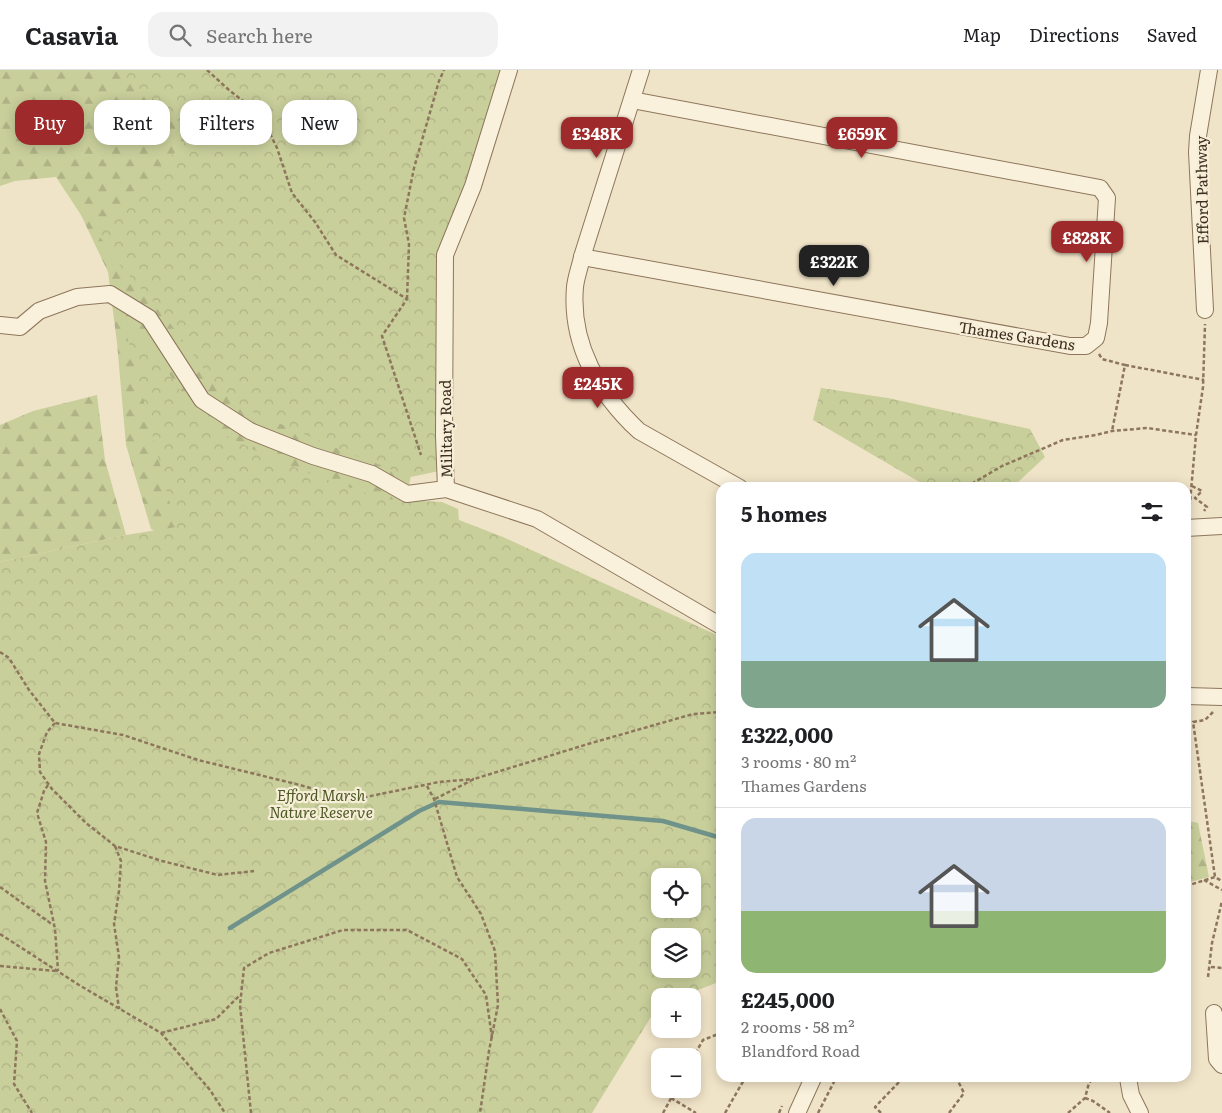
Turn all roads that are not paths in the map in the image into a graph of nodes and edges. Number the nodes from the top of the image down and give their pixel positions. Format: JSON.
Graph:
{"nodes":[{"id":1,"x":509,"y":70,"type":"edge"},
{"id":2,"x":641,"y":70,"type":"edge"},
{"id":3,"x":1209,"y":70,"type":"edge"},
{"id":4,"x":632,"y":100,"type":"junction"},
{"id":5,"x":582,"y":257,"type":"junction"},
{"id":6,"x":1205,"y":310,"type":"road end"},
{"id":7,"x":0,"y":325,"type":"edge"},
{"id":8,"x":729,"y":482,"type":"edge"},
{"id":9,"x":446,"y":489,"type":"junction"},
{"id":10,"x":1222,"y":526,"type":"edge"},
{"id":11,"x":1191,"y":527,"type":"edge"},
{"id":12,"x":716,"y":623,"type":"edge"},
{"id":13,"x":1191,"y":696,"type":"edge"},
{"id":14,"x":1222,"y":697,"type":"edge"},
{"id":15,"x":1214,"y":1013,"type":"dead end"},
{"id":16,"x":1222,"y":1065,"type":"edge"},
{"id":17,"x":811,"y":1082,"type":"edge"},
{"id":18,"x":1129,"y":1082,"type":"edge"},
{"id":19,"x":797,"y":1113,"type":"edge"},
{"id":20,"x":1140,"y":1113,"type":"edge"}],
"edges":[{"from":1,"to":9,"type":"street","name":"Military Road"},
{"from":2,"to":4,"type":"street"},
{"from":3,"to":6,"type":"street","name":"Efford Pathway"},
{"from":4,"to":5,"type":"street"},
{"from":4,"to":5,"type":"street","name":"Thames Gardens"},
{"from":5,"to":8,"type":"street"},
{"from":7,"to":9,"type":"street"},
{"from":9,"to":12,"type":"street","name":"Military Road"},
{"from":10,"to":11,"type":"street"},
{"from":13,"to":14,"type":"street"},
{"from":15,"to":16,"type":"street"},
{"from":17,"to":19,"type":"street"},
{"from":18,"to":20,"type":"street"}]}
